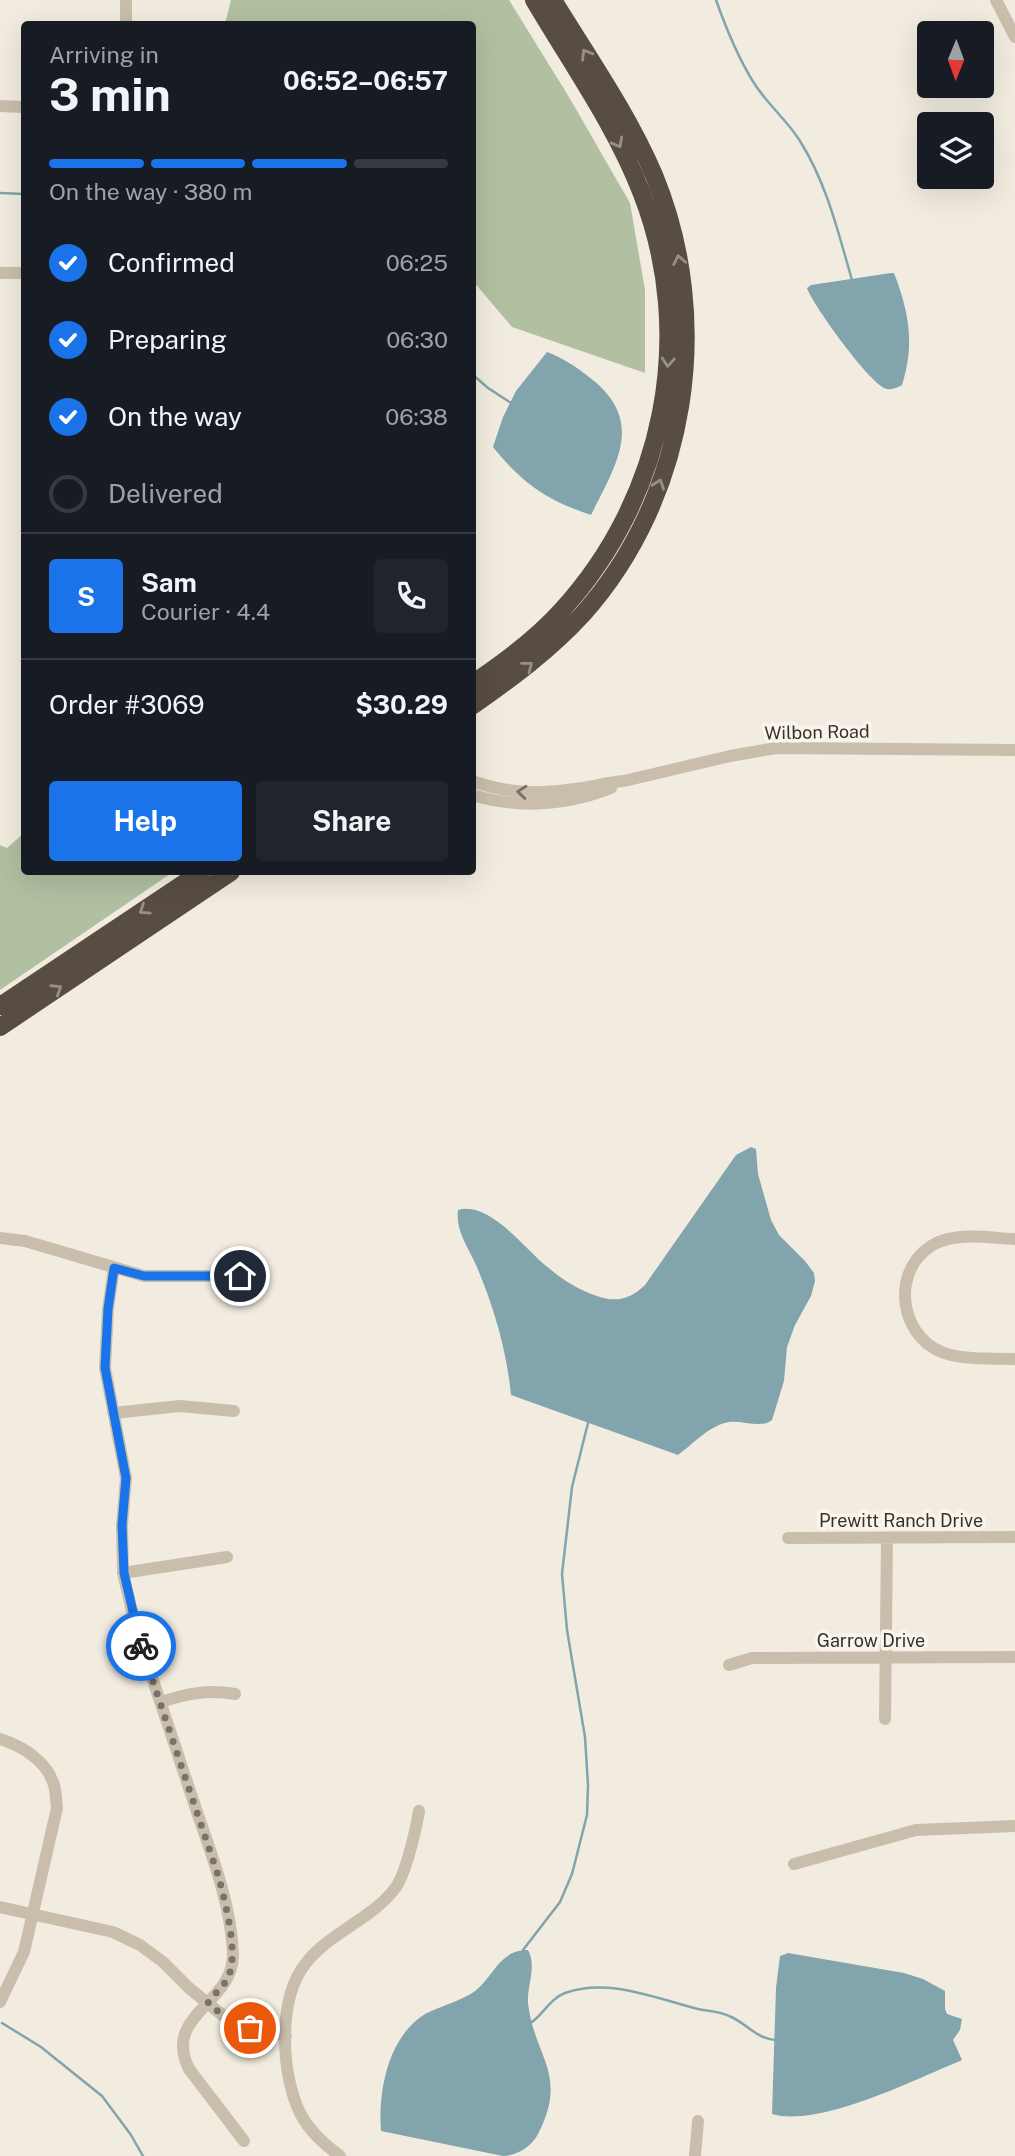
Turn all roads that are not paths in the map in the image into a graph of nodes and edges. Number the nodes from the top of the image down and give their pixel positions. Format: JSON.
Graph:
{"nodes":[{"id":1,"x":126,"y":0,"type":"edge"},
{"id":2,"x":534,"y":0,"type":"edge"},
{"id":3,"x":554,"y":0,"type":"edge"},
{"id":4,"x":996,"y":0,"type":"edge"},
{"id":5,"x":126,"y":21,"type":"edge"},
{"id":6,"x":1015,"y":37,"type":"edge"},
{"id":7,"x":0,"y":106,"type":"edge"},
{"id":8,"x":21,"y":107,"type":"edge"},
{"id":9,"x":0,"y":273,"type":"edge"},
{"id":10,"x":21,"y":274,"type":"edge"},
{"id":11,"x":476,"y":681,"type":"edge"},
{"id":12,"x":476,"y":703,"type":"edge"},
{"id":13,"x":1015,"y":750,"type":"edge"},
{"id":14,"x":624,"y":781,"type":"junction"},
{"id":15,"x":476,"y":782,"type":"edge"},
{"id":16,"x":476,"y":796,"type":"edge"},
{"id":17,"x":196,"y":875,"type":"edge"},
{"id":18,"x":227,"y":875,"type":"edge"},
{"id":19,"x":0,"y":1006,"type":"edge"},
{"id":20,"x":0,"y":1027,"type":"edge"},
{"id":21,"x":0,"y":1238,"type":"edge"},
{"id":22,"x":1015,"y":1239,"type":"edge"},
{"id":23,"x":114,"y":1268,"type":"junction"},
{"id":24,"x":240,"y":1276,"type":"dead end"},
{"id":25,"x":1015,"y":1359,"type":"edge"},
{"id":26,"x":234,"y":1411,"type":"dead end"},
{"id":27,"x":113,"y":1413,"type":"junction"},
{"id":28,"x":788,"y":1538,"type":"dead end"},
{"id":29,"x":887,"y":1538,"type":"junction"},
{"id":30,"x":1015,"y":1538,"type":"edge"},
{"id":31,"x":227,"y":1557,"type":"dead end"},
{"id":32,"x":124,"y":1573,"type":"junction"},
{"id":33,"x":1015,"y":1657,"type":"edge"},
{"id":34,"x":885,"y":1658,"type":"junction"},
{"id":35,"x":729,"y":1665,"type":"dead end"},
{"id":36,"x":234,"y":1694,"type":"dead end"},
{"id":37,"x":160,"y":1702,"type":"junction"},
{"id":38,"x":885,"y":1719,"type":"dead end"},
{"id":39,"x":0,"y":1739,"type":"edge"},
{"id":40,"x":419,"y":1811,"type":"dead end"},
{"id":41,"x":1015,"y":1826,"type":"edge"},
{"id":42,"x":794,"y":1864,"type":"dead end"},
{"id":43,"x":0,"y":1906,"type":"edge"},
{"id":44,"x":34,"y":1913,"type":"junction"},
{"id":45,"x":0,"y":2002,"type":"edge"},
{"id":46,"x":208,"y":2003,"type":"junction"},
{"id":47,"x":286,"y":2036,"type":"junction"},
{"id":48,"x":698,"y":2121,"type":"dead end"},
{"id":49,"x":244,"y":2141,"type":"dead end"},
{"id":50,"x":340,"y":2156,"type":"edge"},
{"id":51,"x":695,"y":2156,"type":"edge"}],
"edges":[{"from":1,"to":5,"type":"street"},
{"from":2,"to":11,"type":"highway","one_way":true},
{"from":12,"to":3,"type":"highway","one_way":true},
{"from":4,"to":6,"type":"street"},
{"from":7,"to":8,"type":"street"},
{"from":9,"to":10,"type":"street"},
{"from":13,"to":14,"type":"street","name":"Wilbon Road"},
{"from":14,"to":15,"type":"street","name":"Wilbon Road","one_way":true},
{"from":14,"to":16,"type":"street","name":"Wilbon Road"},
{"from":17,"to":19,"type":"highway","one_way":true},
{"from":20,"to":18,"type":"highway","one_way":true},
{"from":21,"to":23,"type":"street"},
{"from":22,"to":25,"type":"street"},
{"from":23,"to":24,"type":"street"},
{"from":23,"to":27,"type":"street"},
{"from":26,"to":27,"type":"street"},
{"from":27,"to":32,"type":"street"},
{"from":28,"to":29,"type":"street","name":"Prewitt Ranch Drive"},
{"from":29,"to":30,"type":"street","name":"Prewitt Ranch Drive"},
{"from":29,"to":34,"type":"street"},
{"from":31,"to":32,"type":"street"},
{"from":32,"to":37,"type":"street"},
{"from":33,"to":34,"type":"street","name":"Garrow Drive"},
{"from":34,"to":35,"type":"street","name":"Garrow Drive"},
{"from":34,"to":38,"type":"street"},
{"from":36,"to":37,"type":"street"},
{"from":37,"to":46,"type":"street"},
{"from":39,"to":44,"type":"street"},
{"from":40,"to":47,"type":"street"},
{"from":41,"to":42,"type":"street"},
{"from":43,"to":44,"type":"street"},
{"from":44,"to":45,"type":"street"},
{"from":44,"to":46,"type":"street"},
{"from":46,"to":47,"type":"street"},
{"from":46,"to":49,"type":"street"},
{"from":47,"to":50,"type":"street"},
{"from":48,"to":51,"type":"street"}]}
